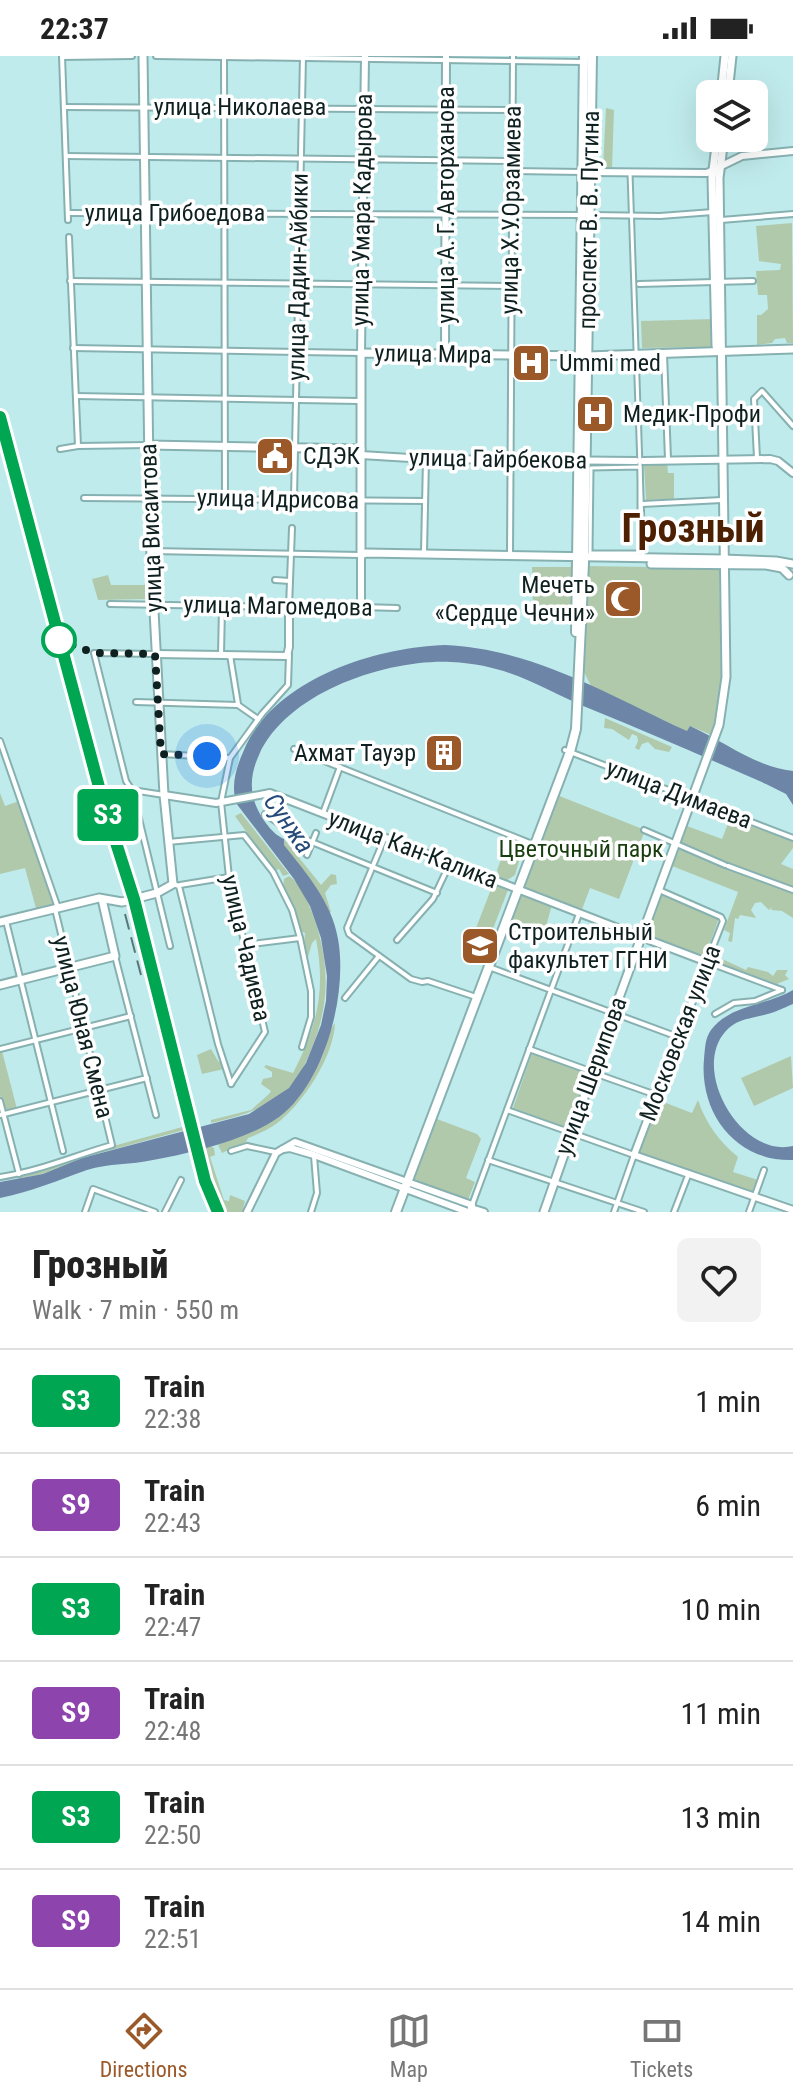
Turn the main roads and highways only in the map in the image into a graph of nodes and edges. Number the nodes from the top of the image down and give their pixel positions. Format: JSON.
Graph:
{"nodes":[{"id":1,"x":143,"y":56,"type":"edge"},
{"id":2,"x":725,"y":56,"type":"edge"},
{"id":3,"x":732,"y":56,"type":"edge"},
{"id":4,"x":588,"y":59,"type":"edge"},
{"id":5,"x":722,"y":80,"type":"edge"},
{"id":6,"x":729,"y":80,"type":"edge"},
{"id":7,"x":715,"y":152,"type":"edge"},
{"id":8,"x":722,"y":152,"type":"edge"},
{"id":9,"x":718,"y":282,"type":"junction"},
{"id":10,"x":793,"y":349,"type":"edge"},
{"id":11,"x":720,"y":352,"type":"junction"},
{"id":12,"x":361,"y":353,"type":"joint"},
{"id":13,"x":583,"y":356,"type":"junction"},
{"id":14,"x":148,"y":445,"type":"junction"},
{"id":15,"x":361,"y":452,"type":"junction"},
{"id":16,"x":361,"y":555,"type":"junction"},
{"id":17,"x":510,"y":558,"type":"junction"},
{"id":18,"x":580,"y":560,"type":"junction"},
{"id":19,"x":724,"y":562,"type":"junction"},
{"id":20,"x":793,"y":565,"type":"edge"},
{"id":21,"x":791,"y":578,"type":"edge"},
{"id":22,"x":568,"y":751,"type":"junction"},
{"id":23,"x":516,"y":889,"type":"junction"},
{"id":24,"x":102,"y":899,"type":"junction"},
{"id":25,"x":3,"y":922,"type":"edge"},
{"id":26,"x":0,"y":985,"type":"edge"},
{"id":27,"x":404,"y":1184,"type":"junction"},
{"id":28,"x":394,"y":1212,"type":"edge"},
{"id":29,"x":544,"y":1212,"type":"edge"}],
"edges":[{"from":1,"to":14,"type":"main road","name":"улица Висаитова"},
{"from":2,"to":5,"type":"main road"},
{"from":3,"to":6,"type":"main road"},
{"from":4,"to":13,"type":"main road","name":"проспект В. В. Путина"},
{"from":7,"to":9,"type":"main road"},
{"from":8,"to":9,"type":"main road"},
{"from":9,"to":11,"type":"main road","name":"улица Шерипова"},
{"from":10,"to":11,"type":"main road","name":"улица Мира"},
{"from":11,"to":13,"type":"main road","name":"улица Мира"},
{"from":11,"to":19,"type":"main road","name":"улица Шерипова"},
{"from":12,"to":13,"type":"main road","name":"улица Мира"},
{"from":12,"to":15,"type":"main road","name":"улица Умара Кадырова"},
{"from":13,"to":18,"type":"main road","name":"проспект В. В. Путина"},
{"from":14,"to":15,"type":"main road","name":"улица Гайрбекова"},
{"from":14,"to":24,"type":"main road","name":"улица Висаитова"},
{"from":15,"to":16,"type":"main road","name":"улица Умара Кадырова"},
{"from":16,"to":17,"type":"main road"},
{"from":16,"to":17,"type":"main road"},
{"from":17,"to":18,"type":"main road"},
{"from":18,"to":19,"type":"main road"},
{"from":18,"to":19,"type":"main road"},
{"from":18,"to":22,"type":"main road","name":"проспект В. В. Путина"},
{"from":19,"to":20,"type":"main road"},
{"from":19,"to":21,"type":"main road"},
{"from":19,"to":29,"type":"main road","name":"улица Шерипова"},
{"from":20,"to":21,"type":"main road"},
{"from":22,"to":23,"type":"main road"},
{"from":22,"to":23,"type":"main road"},
{"from":23,"to":27,"type":"main road"},
{"from":23,"to":27,"type":"main road"},
{"from":24,"to":25,"type":"main road"},
{"from":24,"to":26,"type":"main road"},
{"from":27,"to":28,"type":"main road"}]}
